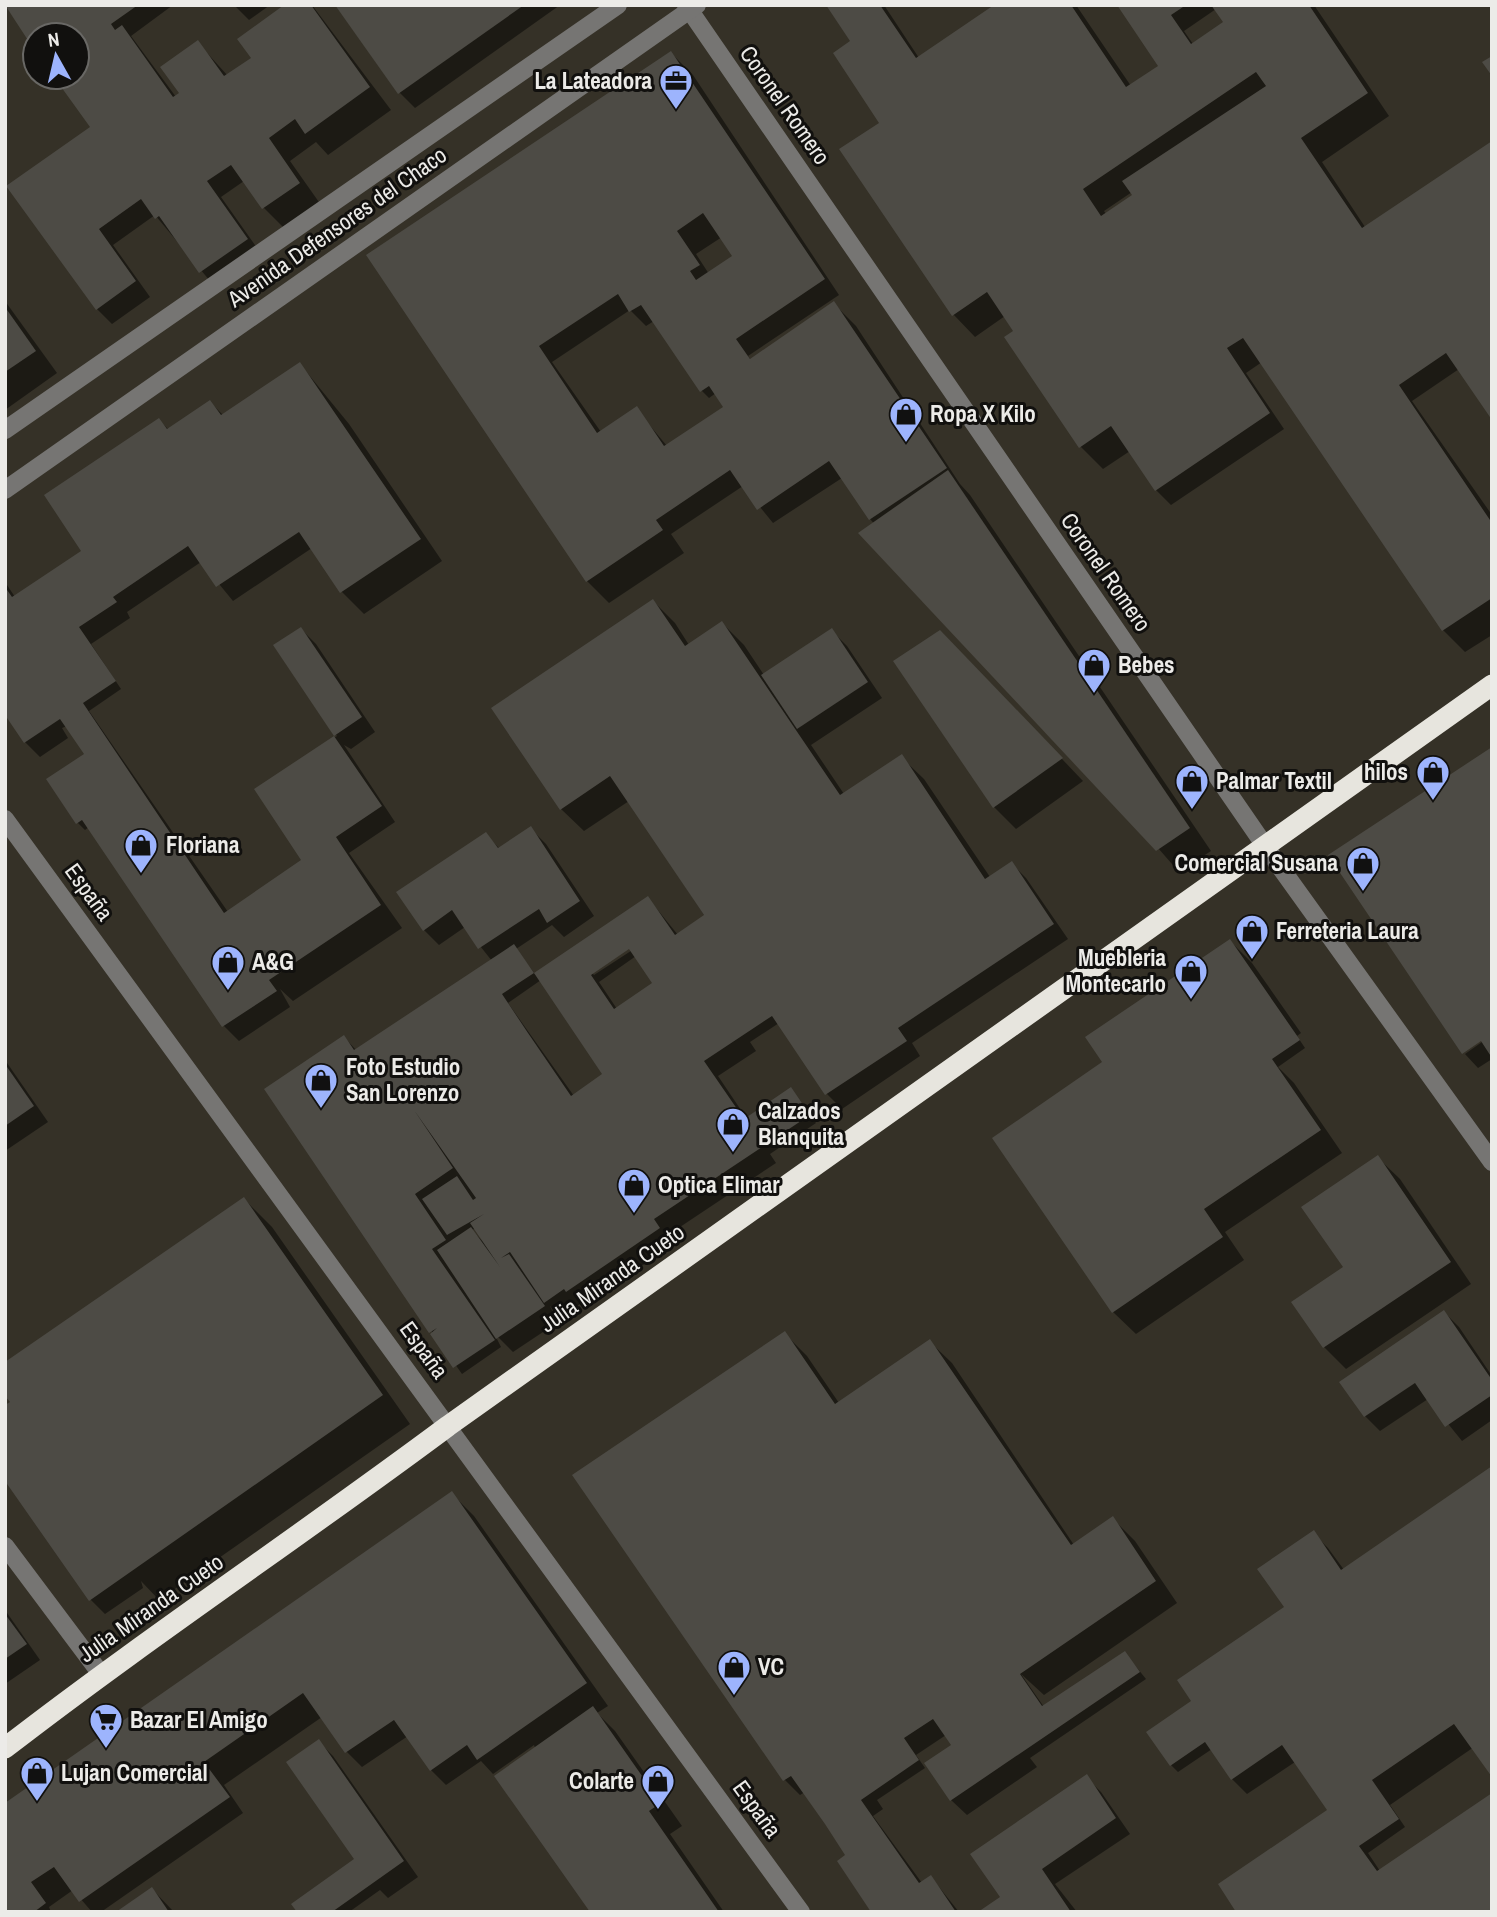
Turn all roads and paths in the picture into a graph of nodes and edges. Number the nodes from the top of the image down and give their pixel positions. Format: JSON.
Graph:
{"nodes":[{"id":1,"x":618,"y":5,"type":"edge"},
{"id":2,"x":691,"y":7,"type":"edge"},
{"id":3,"x":5,"y":430,"type":"edge"},
{"id":4,"x":5,"y":490,"type":"edge"},
{"id":5,"x":1492,"y":685,"type":"edge"},
{"id":6,"x":5,"y":819,"type":"edge"},
{"id":7,"x":1265,"y":846,"type":"junction"},
{"id":8,"x":1492,"y":1162,"type":"edge"},
{"id":9,"x":449,"y":1426,"type":"junction"},
{"id":10,"x":5,"y":1546,"type":"edge"},
{"id":11,"x":101,"y":1674,"type":"junction"},
{"id":12,"x":5,"y":1748,"type":"edge"},
{"id":13,"x":801,"y":1912,"type":"edge"}],
"edges":[{"from":1,"to":3,"type":"street","name":"Avenida Defensores del Chaco"},
{"from":2,"to":4,"type":"street","name":"Avenida Defensores del Chaco"},
{"from":2,"to":7,"type":"street","name":"Coronel Romero"},
{"from":5,"to":7,"type":"highway","name":"Julia Miranda Cueto"},
{"from":6,"to":9,"type":"street","name":"España"},
{"from":7,"to":8,"type":"street","name":"Coronel Romero"},
{"from":7,"to":9,"type":"highway","name":"Julia Miranda Cueto"},
{"from":9,"to":11,"type":"highway","name":"Julia Miranda Cueto"},
{"from":9,"to":13,"type":"street","name":"España"},
{"from":10,"to":11,"type":"street"},
{"from":11,"to":12,"type":"highway","name":"Julia Miranda Cueto"}]}
